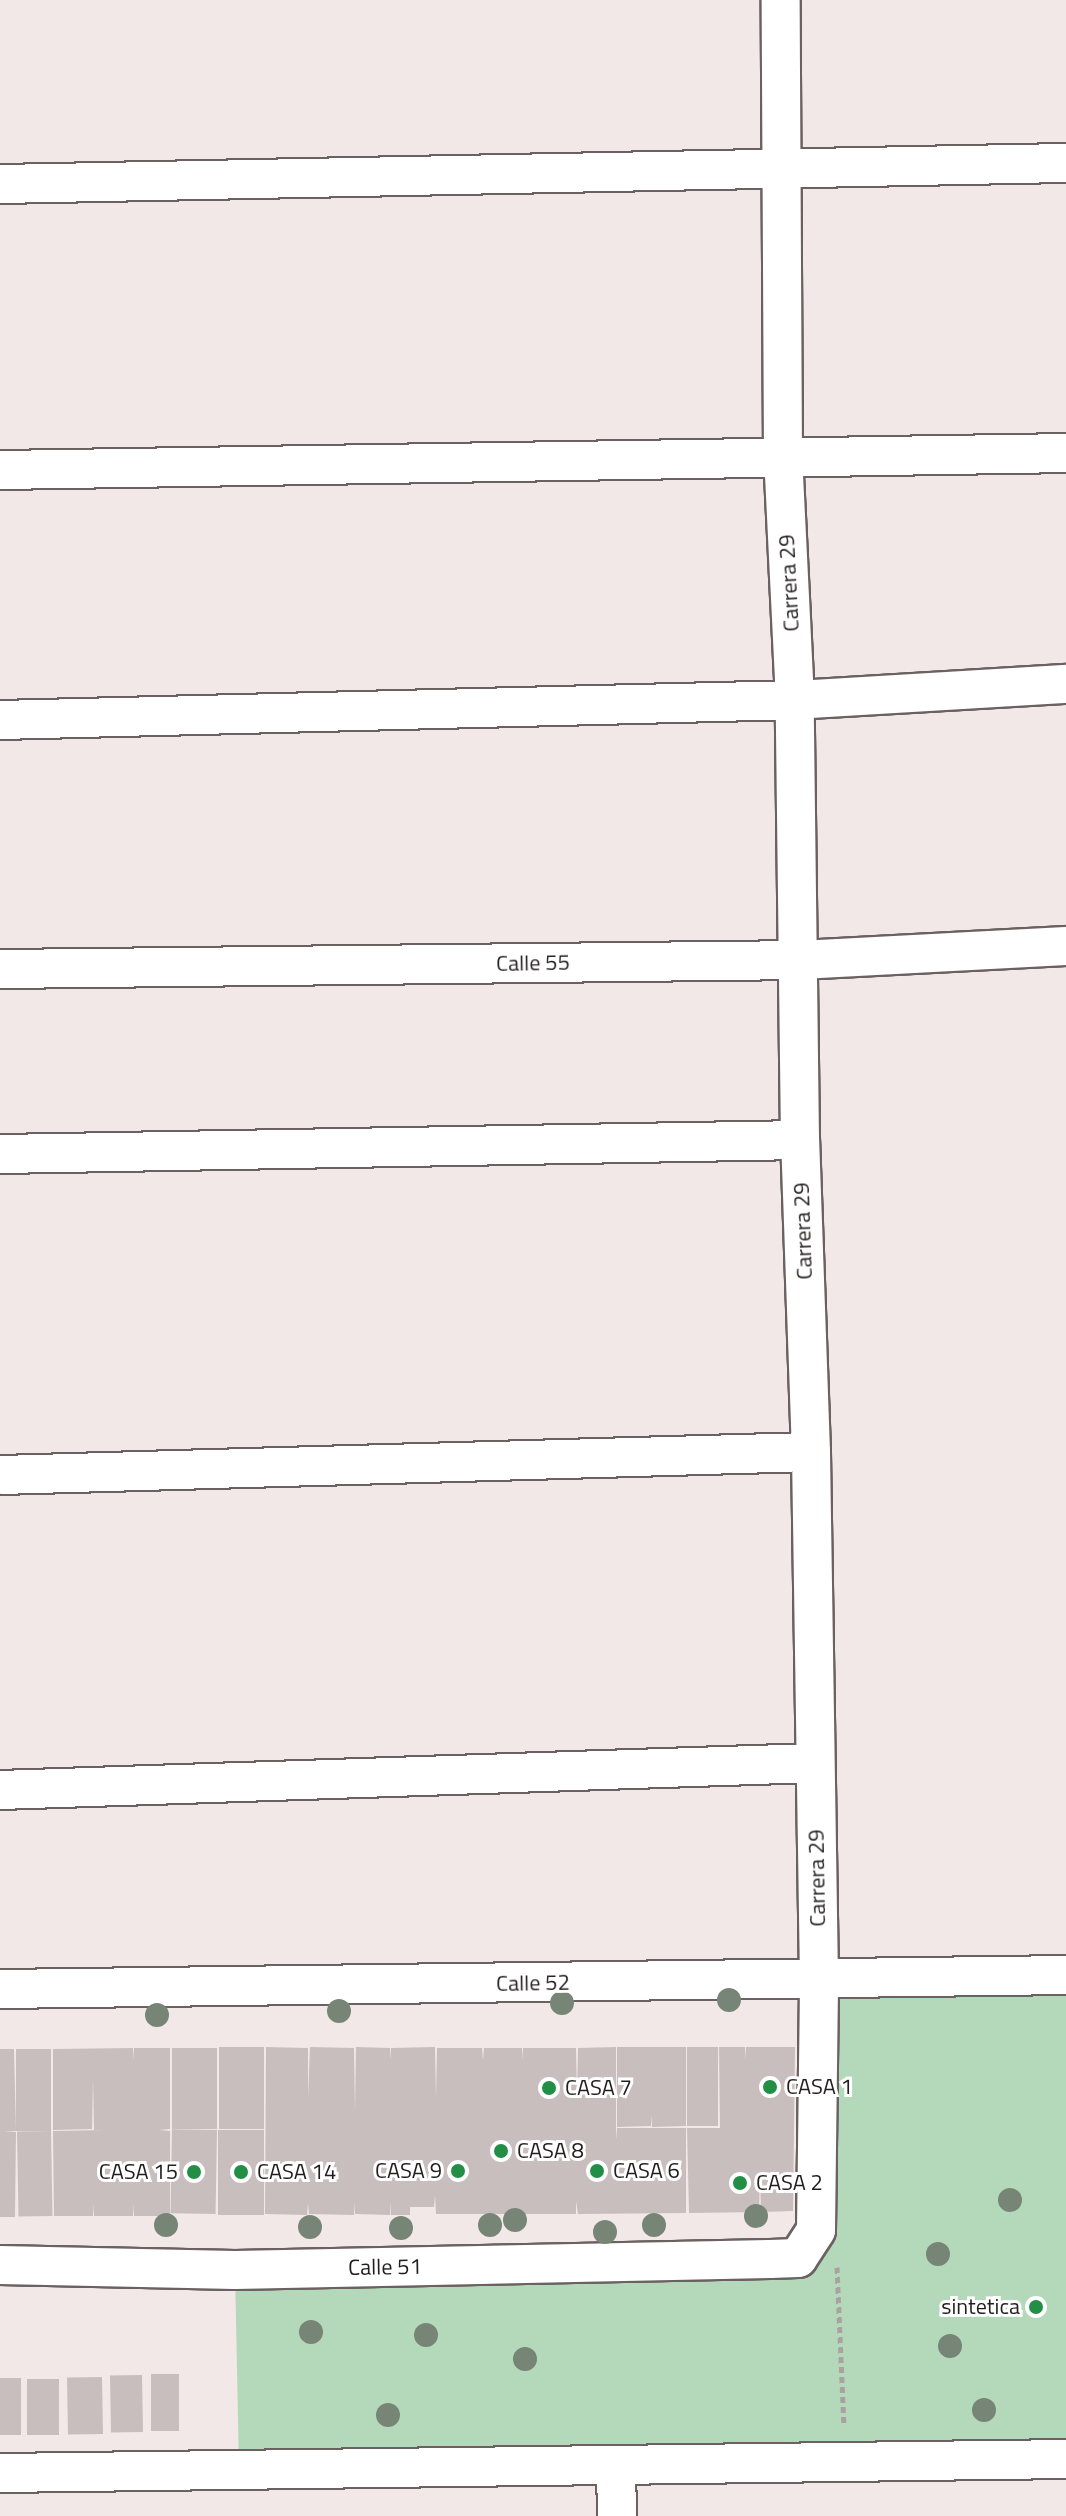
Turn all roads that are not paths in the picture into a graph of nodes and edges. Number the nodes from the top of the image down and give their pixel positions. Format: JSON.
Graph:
{"nodes":[{"id":1,"x":781,"y":0,"type":"edge"},
{"id":2,"x":1066,"y":163,"type":"edge"},
{"id":3,"x":784,"y":169,"type":"junction"},
{"id":4,"x":0,"y":184,"type":"edge"},
{"id":5,"x":1066,"y":453,"type":"edge"},
{"id":6,"x":783,"y":455,"type":"junction"},
{"id":7,"x":0,"y":470,"type":"edge"},
{"id":8,"x":1066,"y":684,"type":"edge"},
{"id":9,"x":795,"y":700,"type":"junction"},
{"id":10,"x":0,"y":720,"type":"edge"},
{"id":11,"x":1066,"y":946,"type":"edge"},
{"id":12,"x":800,"y":960,"type":"junction"},
{"id":13,"x":0,"y":969,"type":"edge"},
{"id":14,"x":800,"y":1140,"type":"junction"},
{"id":15,"x":0,"y":1154,"type":"edge"},
{"id":16,"x":811,"y":1452,"type":"junction"},
{"id":17,"x":1,"y":1475,"type":"edge"},
{"id":18,"x":814,"y":1763,"type":"junction"},
{"id":19,"x":0,"y":1790,"type":"edge"},
{"id":20,"x":1066,"y":1975,"type":"edge"},
{"id":21,"x":819,"y":1980,"type":"junction"},
{"id":22,"x":0,"y":1989,"type":"edge"},
{"id":23,"x":770,"y":2259,"type":"joint"},
{"id":24,"x":0,"y":2265,"type":"edge"},
{"id":25,"x":1066,"y":2459,"type":"edge"},
{"id":26,"x":616,"y":2466,"type":"junction"},
{"id":27,"x":0,"y":2473,"type":"edge"},
{"id":28,"x":617,"y":2516,"type":"edge"}],
"edges":[{"from":1,"to":3,"type":"street","name":"Carrera 29"},
{"from":2,"to":3,"type":"street"},
{"from":3,"to":4,"type":"street"},
{"from":3,"to":6,"type":"street","name":"Carrera 29"},
{"from":5,"to":6,"type":"street"},
{"from":6,"to":7,"type":"street"},
{"from":6,"to":9,"type":"street","name":"Carrera 29"},
{"from":8,"to":9,"type":"street"},
{"from":9,"to":10,"type":"street"},
{"from":9,"to":12,"type":"street","name":"Carrera 29"},
{"from":11,"to":12,"type":"street","name":"Calle 55"},
{"from":12,"to":13,"type":"street","name":"Calle 55"},
{"from":12,"to":14,"type":"street","name":"Carrera 29"},
{"from":14,"to":15,"type":"street"},
{"from":14,"to":16,"type":"street","name":"Carrera 29"},
{"from":16,"to":17,"type":"street"},
{"from":16,"to":18,"type":"street","name":"Carrera 29"},
{"from":18,"to":19,"type":"street"},
{"from":18,"to":21,"type":"street","name":"Carrera 29"},
{"from":20,"to":21,"type":"street","name":"Calle 52"},
{"from":21,"to":22,"type":"street","name":"Calle 52"},
{"from":21,"to":23,"type":"street","name":"Carrera 29"},
{"from":23,"to":24,"type":"street","name":"Calle 51"},
{"from":25,"to":26,"type":"street"},
{"from":26,"to":27,"type":"street"},
{"from":26,"to":28,"type":"street"}]}
